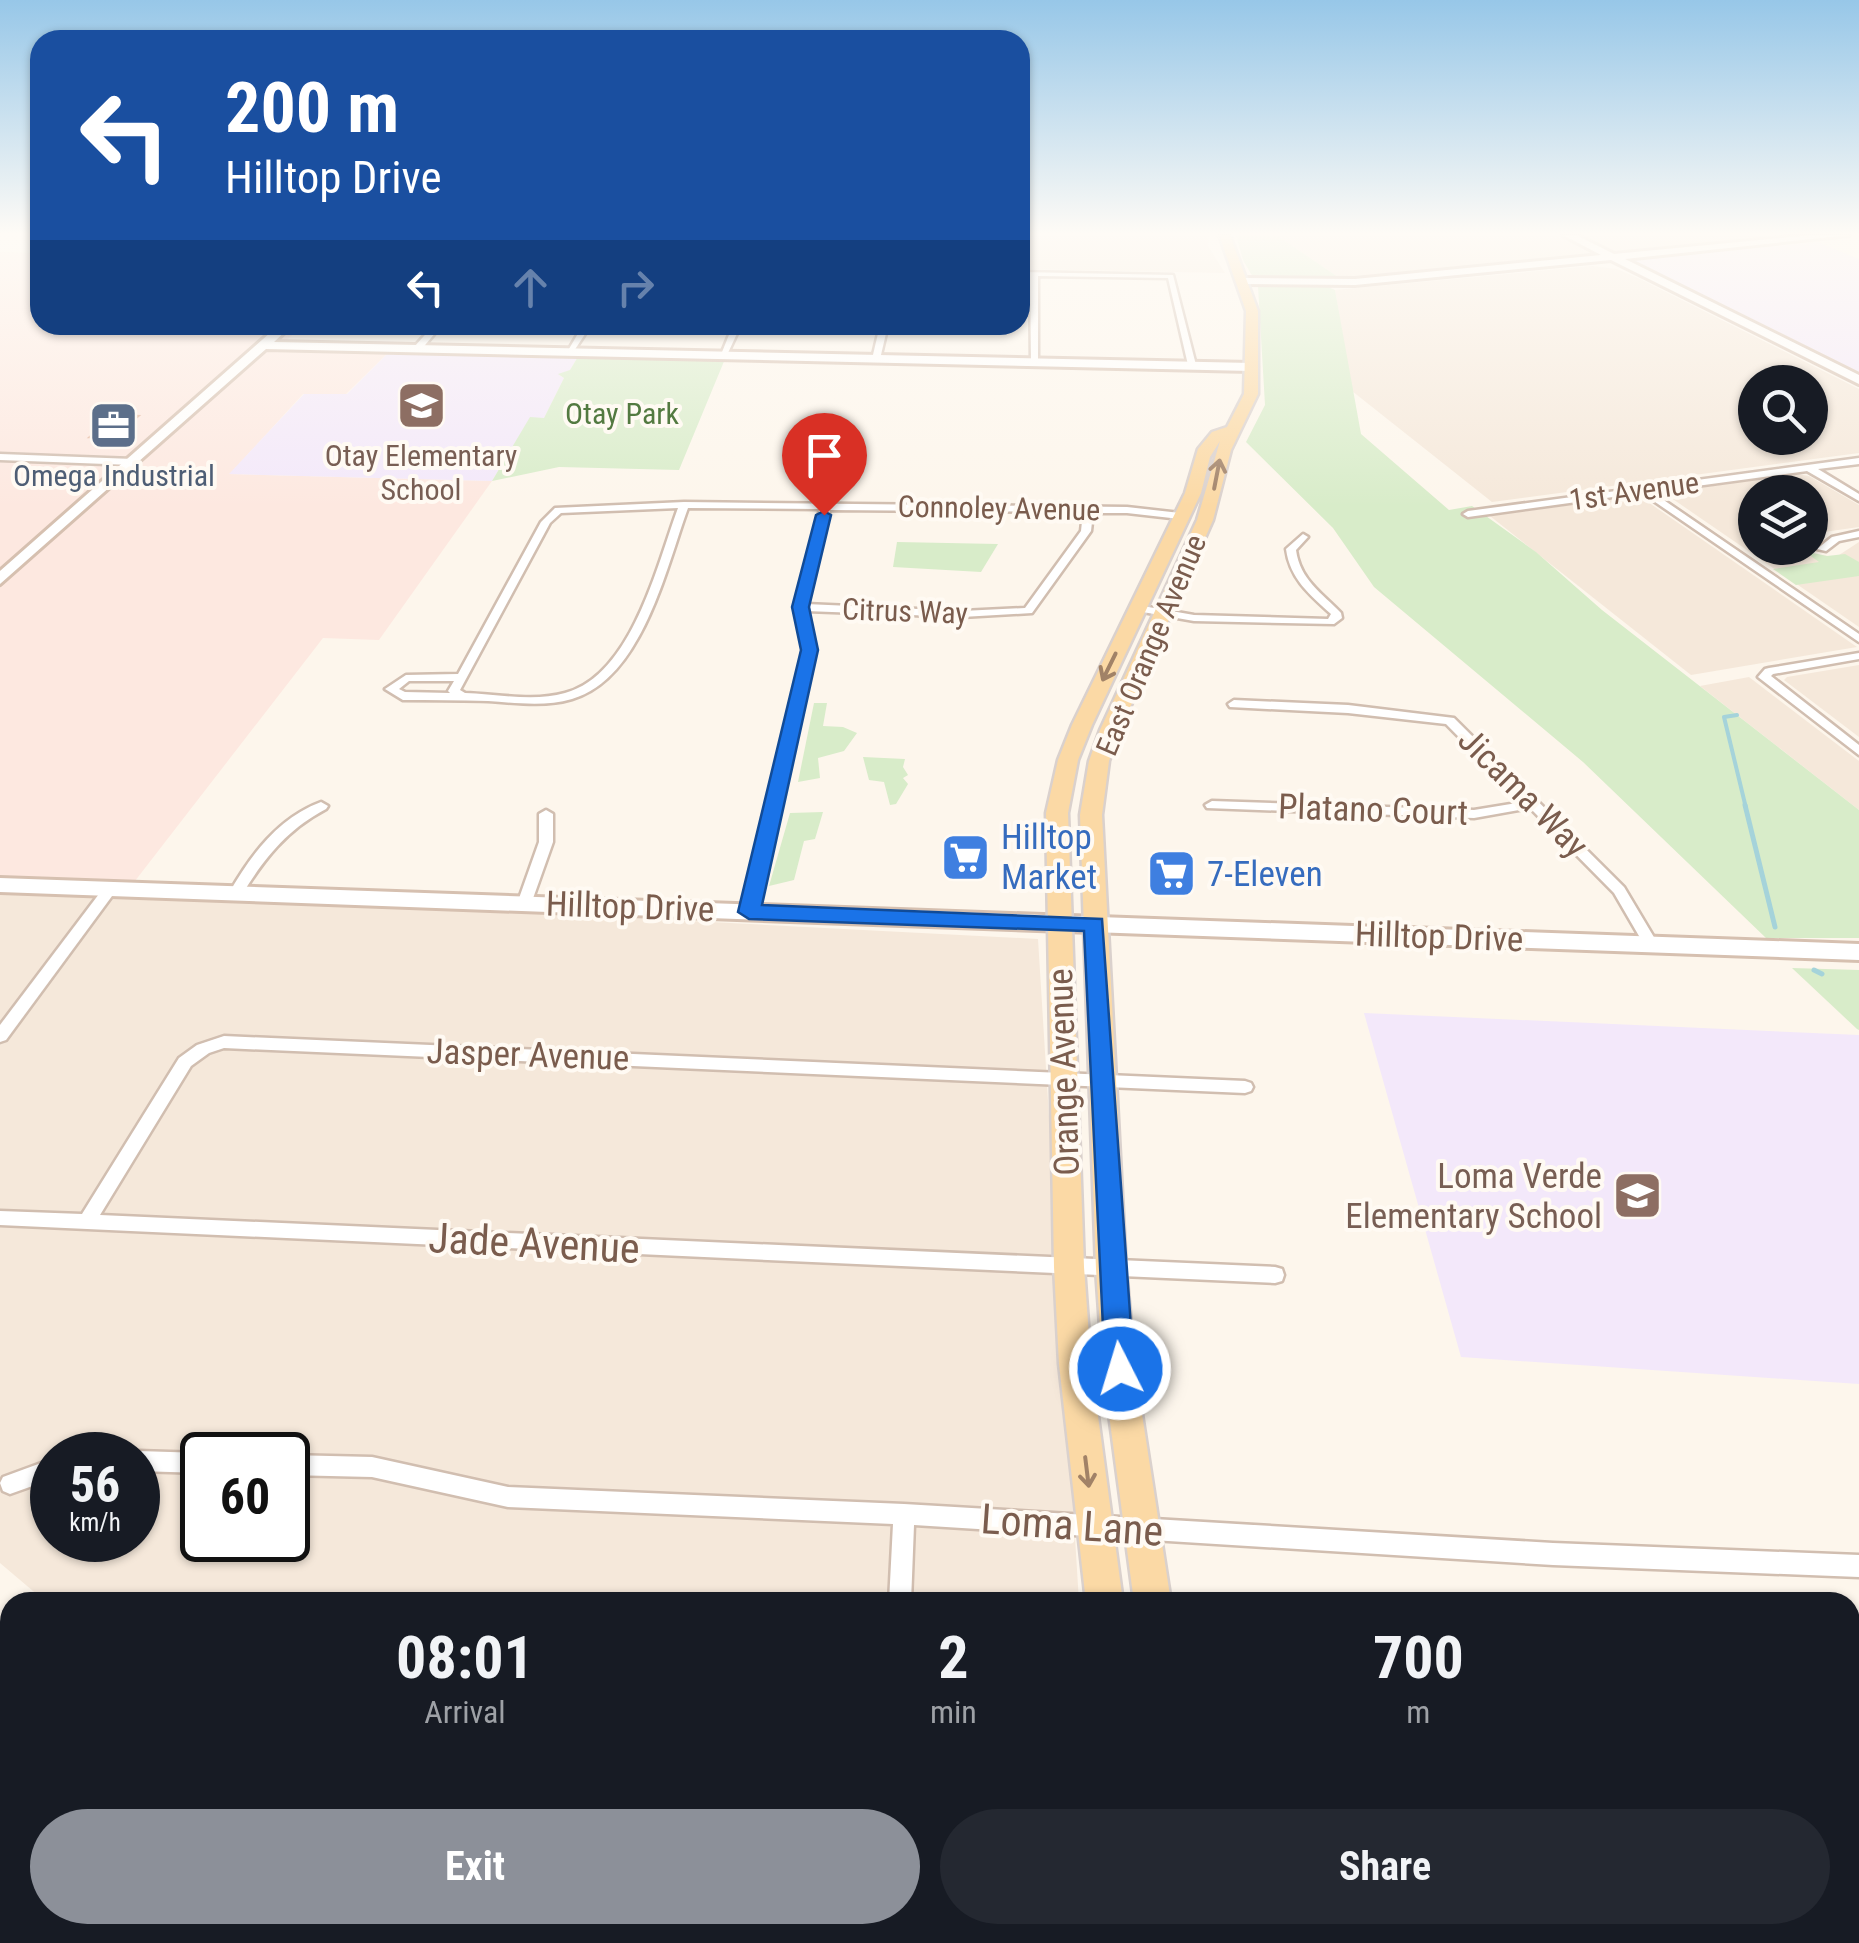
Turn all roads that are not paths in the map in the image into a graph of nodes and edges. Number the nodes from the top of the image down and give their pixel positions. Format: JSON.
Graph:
{"nodes":[{"id":1,"x":1034,"y":326,"type":"edge"},
{"id":2,"x":1183,"y":326,"type":"edge"},
{"id":3,"x":1252,"y":326,"type":"edge"},
{"id":4,"x":1750,"y":326,"type":"edge"},
{"id":5,"x":275,"y":335,"type":"edge"},
{"id":6,"x":429,"y":335,"type":"edge"},
{"id":7,"x":580,"y":335,"type":"edge"},
{"id":8,"x":733,"y":335,"type":"edge"},
{"id":9,"x":882,"y":335,"type":"edge"},
{"id":10,"x":264,"y":345,"type":"junction"},
{"id":11,"x":417,"y":349,"type":"junction"},
{"id":12,"x":568,"y":352,"type":"junction"},
{"id":13,"x":724,"y":355,"type":"junction"},
{"id":14,"x":876,"y":359,"type":"junction"},
{"id":15,"x":1034,"y":362,"type":"junction"},
{"id":16,"x":1192,"y":365,"type":"junction"},
{"id":17,"x":1251,"y":367,"type":"junction"},
{"id":18,"x":1859,"y":380,"type":"edge"},
{"id":19,"x":1230,"y":430,"type":"junction"},
{"id":20,"x":0,"y":457,"type":"edge"},
{"id":21,"x":1859,"y":460,"type":"edge"},
{"id":22,"x":133,"y":462,"type":"junction"},
{"id":23,"x":1807,"y":467,"type":"junction"},
{"id":24,"x":1643,"y":490,"type":"junction"},
{"id":25,"x":1859,"y":498,"type":"edge"},
{"id":26,"x":684,"y":504,"type":"junction"},
{"id":27,"x":826,"y":506,"type":"junction"},
{"id":28,"x":1088,"y":509,"type":"junction"},
{"id":29,"x":1468,"y":514,"type":"dead end"},
{"id":30,"x":1180,"y":516,"type":"junction"},
{"id":31,"x":1205,"y":520,"type":"junction"},
{"id":32,"x":1859,"y":534,"type":"edge"},
{"id":33,"x":1303,"y":537,"type":"dead end"},
{"id":34,"x":1828,"y":544,"type":"edge"},
{"id":35,"x":0,"y":579,"type":"edge"},
{"id":36,"x":800,"y":607,"type":"junction"},
{"id":37,"x":1137,"y":608,"type":"junction"},
{"id":38,"x":1163,"y":612,"type":"junction"},
{"id":39,"x":1859,"y":638,"type":"edge"},
{"id":40,"x":1859,"y":656,"type":"edge"},
{"id":41,"x":459,"y":677,"type":"junction"},
{"id":42,"x":462,"y":698,"type":"junction"},
{"id":43,"x":1234,"y":704,"type":"dead end"},
{"id":44,"x":1859,"y":751,"type":"edge"},
{"id":45,"x":1533,"y":804,"type":"junction"},
{"id":46,"x":1212,"y":805,"type":"dead end"},
{"id":47,"x":321,"y":806,"type":"dead end"},
{"id":48,"x":546,"y":814,"type":"dead end"},
{"id":49,"x":0,"y":885,"type":"edge"},
{"id":50,"x":110,"y":889,"type":"junction"},
{"id":51,"x":236,"y":894,"type":"junction"},
{"id":52,"x":524,"y":904,"type":"junction"},
{"id":53,"x":749,"y":912,"type":"junction"},
{"id":54,"x":1060,"y":923,"type":"junction"},
{"id":55,"x":1094,"y":924,"type":"junction"},
{"id":56,"x":1651,"y":944,"type":"junction"},
{"id":57,"x":1859,"y":952,"type":"edge"},
{"id":58,"x":0,"y":1036,"type":"edge"},
{"id":59,"x":1066,"y":1078,"type":"junction"},
{"id":60,"x":1102,"y":1079,"type":"junction"},
{"id":61,"x":1244,"y":1087,"type":"dead end"},
{"id":62,"x":0,"y":1218,"type":"edge"},
{"id":63,"x":86,"y":1222,"type":"junction"},
{"id":64,"x":1068,"y":1268,"type":"junction"},
{"id":65,"x":1111,"y":1269,"type":"junction"},
{"id":66,"x":1276,"y":1275,"type":"dead end"},
{"id":67,"x":310,"y":1466,"type":"edge"},
{"id":68,"x":30,"y":1476,"type":"edge"},
{"id":69,"x":10,"y":1484,"type":"dead end"},
{"id":70,"x":904,"y":1514,"type":"junction"},
{"id":71,"x":1093,"y":1524,"type":"junction"},
{"id":72,"x":1142,"y":1531,"type":"junction"},
{"id":73,"x":1859,"y":1566,"type":"edge"},
{"id":74,"x":900,"y":1592,"type":"edge"},
{"id":75,"x":1103,"y":1592,"type":"edge"},
{"id":76,"x":1152,"y":1592,"type":"edge"}],
"edges":[{"from":1,"to":15,"type":"street"},
{"from":2,"to":16,"type":"street"},
{"from":3,"to":17,"type":"main road","name":"Orange Avenue"},
{"from":4,"to":18,"type":"street"},
{"from":5,"to":10,"type":"street"},
{"from":6,"to":11,"type":"street"},
{"from":7,"to":12,"type":"street"},
{"from":8,"to":13,"type":"street"},
{"from":9,"to":14,"type":"street"},
{"from":10,"to":11,"type":"street"},
{"from":10,"to":22,"type":"street"},
{"from":11,"to":12,"type":"street"},
{"from":12,"to":13,"type":"street"},
{"from":13,"to":14,"type":"street"},
{"from":14,"to":15,"type":"street"},
{"from":15,"to":16,"type":"street"},
{"from":16,"to":17,"type":"street"},
{"from":17,"to":19,"type":"main road","name":"Orange Avenue"},
{"from":19,"to":30,"type":"main road","name":"Orange Avenue"},
{"from":31,"to":19,"type":"main road","name":"East Orange Avenue","one_way":true},
{"from":20,"to":22,"type":"street"},
{"from":21,"to":23,"type":"street","name":"1st Avenue"},
{"from":22,"to":35,"type":"street"},
{"from":23,"to":24,"type":"street","name":"1st Avenue"},
{"from":23,"to":25,"type":"street"},
{"from":24,"to":29,"type":"street","name":"1st Avenue"},
{"from":24,"to":39,"type":"street"},
{"from":26,"to":27,"type":"street","name":"Connoley Avenue"},
{"from":26,"to":41,"type":"street","name":"Connoley Avenue"},
{"from":26,"to":42,"type":"street"},
{"from":27,"to":28,"type":"street","name":"Connoley Avenue"},
{"from":27,"to":36,"type":"street"},
{"from":28,"to":30,"type":"street","name":"Connoley Avenue"},
{"from":28,"to":36,"type":"street","name":"Citrus Way"},
{"from":30,"to":31,"type":"main road"},
{"from":30,"to":37,"type":"main road","name":"Orange Avenue"},
{"from":31,"to":38,"type":"main road","name":"East Orange Avenue"},
{"from":32,"to":34,"type":"street"},
{"from":33,"to":38,"type":"street"},
{"from":36,"to":53,"type":"street"},
{"from":37,"to":38,"type":"street"},
{"from":37,"to":54,"type":"main road","name":"Orange Avenue","one_way":true},
{"from":38,"to":55,"type":"main road","name":"East Orange Avenue"},
{"from":40,"to":44,"type":"street"},
{"from":41,"to":42,"type":"street"},
{"from":41,"to":42,"type":"street"},
{"from":43,"to":45,"type":"street","name":"Jicama Way"},
{"from":45,"to":46,"type":"street","name":"Platano Court"},
{"from":45,"to":56,"type":"street","name":"Jicama Way"},
{"from":47,"to":51,"type":"street"},
{"from":48,"to":52,"type":"street"},
{"from":49,"to":50,"type":"street","name":"Hilltop Drive"},
{"from":50,"to":51,"type":"street","name":"Hilltop Drive"},
{"from":50,"to":58,"type":"street"},
{"from":51,"to":52,"type":"street","name":"Hilltop Drive"},
{"from":52,"to":53,"type":"street","name":"Hilltop Drive"},
{"from":53,"to":54,"type":"street","name":"Hilltop Drive"},
{"from":54,"to":55,"type":"street","name":"Hilltop Drive"},
{"from":54,"to":59,"type":"main road","name":"Orange Avenue"},
{"from":55,"to":56,"type":"street","name":"Hilltop Drive"},
{"from":55,"to":60,"type":"main road","name":"Orange Avenue"},
{"from":56,"to":57,"type":"street","name":"Hilltop Drive"},
{"from":59,"to":60,"type":"street","name":"Jasper Avenue"},
{"from":59,"to":63,"type":"street","name":"Jasper Avenue"},
{"from":59,"to":64,"type":"main road","name":"Orange Avenue"},
{"from":60,"to":61,"type":"street","name":"Jasper Avenue"},
{"from":60,"to":65,"type":"main road","name":"Orange Avenue"},
{"from":62,"to":63,"type":"street","name":"Jade Avenue"},
{"from":63,"to":64,"type":"street","name":"Jade Avenue"},
{"from":64,"to":65,"type":"street","name":"Jade Avenue"},
{"from":64,"to":71,"type":"main road","name":"Orange Avenue","one_way":true},
{"from":65,"to":66,"type":"street","name":"Jade Avenue"},
{"from":65,"to":72,"type":"main road","name":"Orange Avenue"},
{"from":67,"to":70,"type":"street","name":"Loma Lane"},
{"from":68,"to":69,"type":"street"},
{"from":70,"to":71,"type":"street","name":"Loma Lane"},
{"from":70,"to":74,"type":"street"},
{"from":71,"to":72,"type":"street","name":"Loma Lane"},
{"from":71,"to":75,"type":"main road","name":"Orange Avenue"},
{"from":72,"to":73,"type":"street","name":"Loma Lane"},
{"from":72,"to":76,"type":"main road","name":"Orange Avenue"}]}
